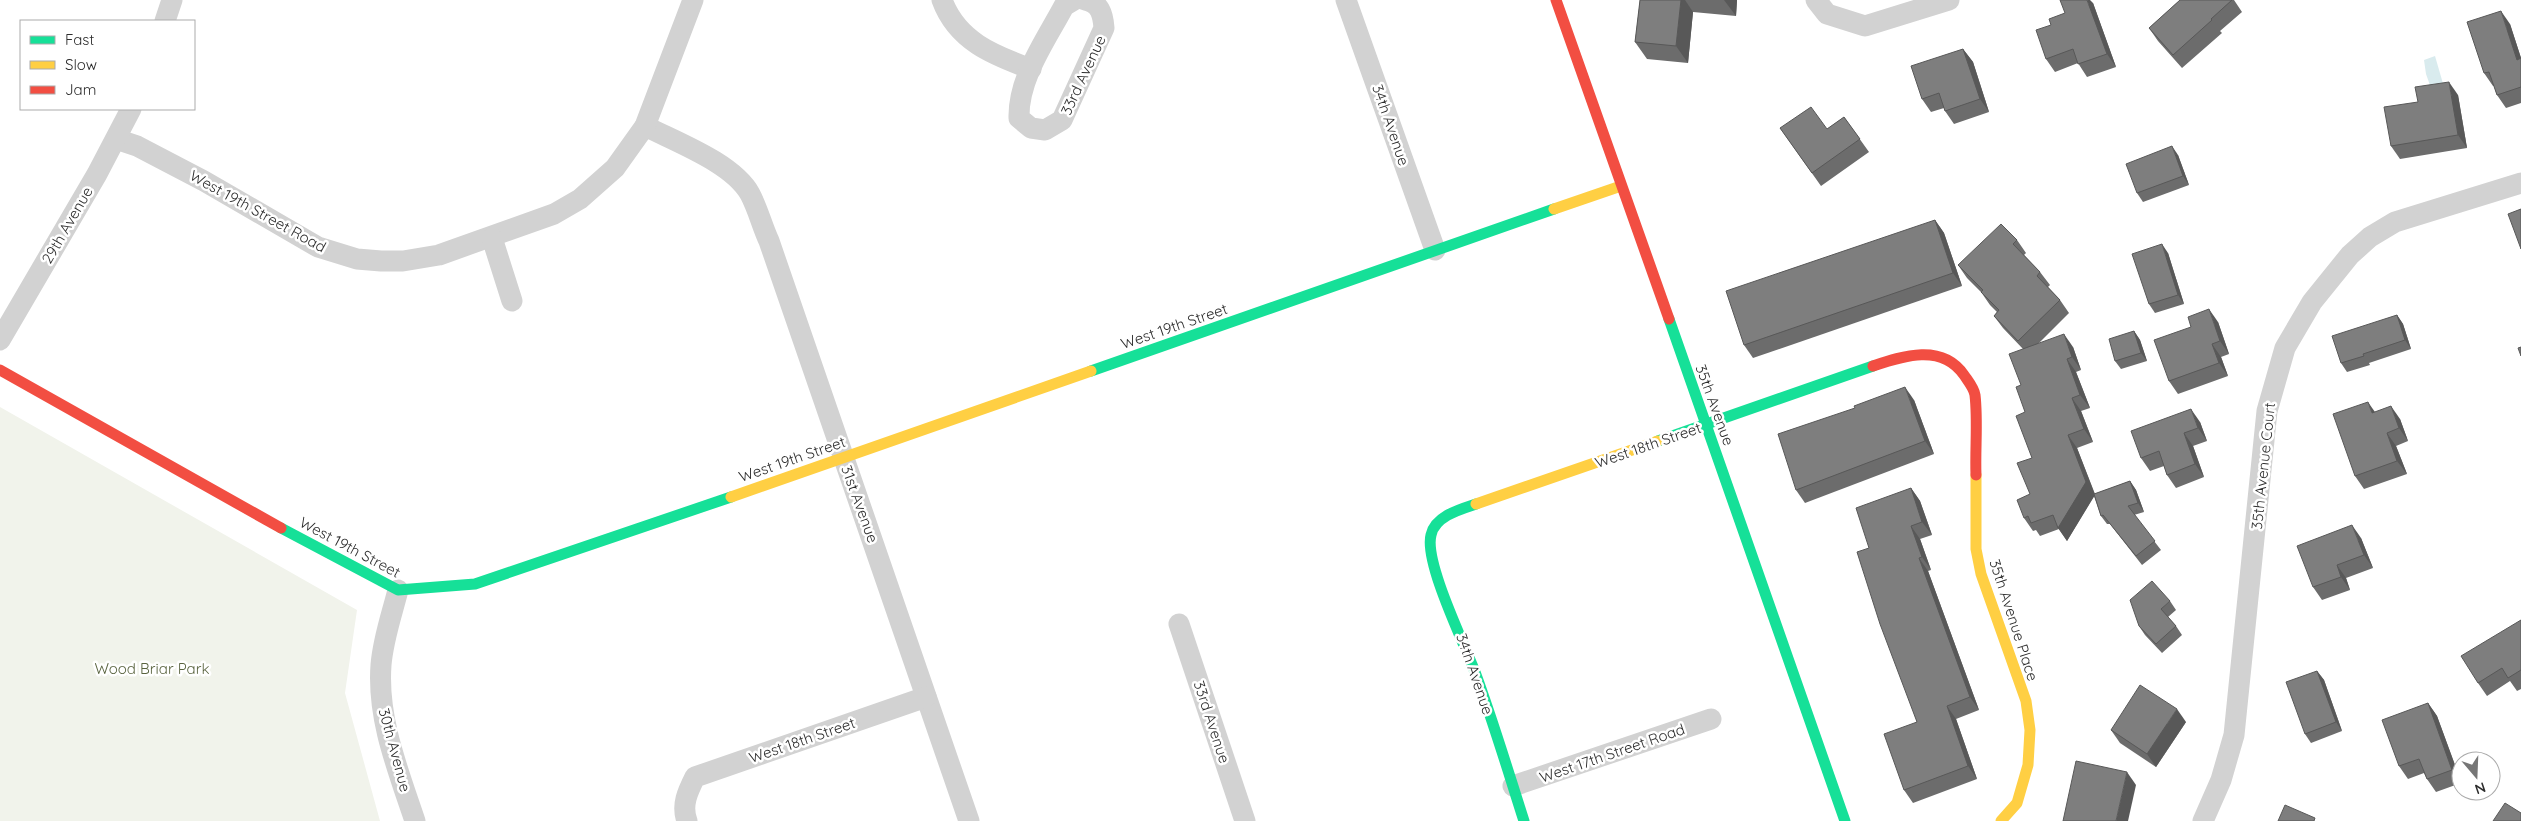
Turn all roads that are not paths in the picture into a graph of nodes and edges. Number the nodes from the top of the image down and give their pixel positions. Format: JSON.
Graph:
{"nodes":[{"id":1,"x":172,"y":0,"type":"edge"},
{"id":2,"x":693,"y":0,"type":"edge"},
{"id":3,"x":942,"y":0,"type":"edge"},
{"id":4,"x":1074,"y":0,"type":"edge"},
{"id":5,"x":1085,"y":0,"type":"edge"},
{"id":6,"x":1346,"y":0,"type":"edge"},
{"id":7,"x":1556,"y":0,"type":"edge"},
{"id":8,"x":1816,"y":0,"type":"edge"},
{"id":9,"x":1949,"y":0,"type":"edge"},
{"id":10,"x":165,"y":20,"type":"edge"},
{"id":11,"x":1031,"y":69,"type":"junction"},
{"id":12,"x":130,"y":110,"type":"edge"},
{"id":13,"x":645,"y":126,"type":"junction"},
{"id":14,"x":116,"y":139,"type":"junction"},
{"id":15,"x":2521,"y":183,"type":"edge"},
{"id":16,"x":1620,"y":186,"type":"junction"},
{"id":17,"x":492,"y":238,"type":"junction"},
{"id":18,"x":1435,"y":250,"type":"junction"},
{"id":19,"x":512,"y":301,"type":"dead end"},
{"id":20,"x":0,"y":340,"type":"edge"},
{"id":21,"x":1953,"y":361,"type":"joint"},
{"id":22,"x":0,"y":370,"type":"edge"},
{"id":23,"x":1706,"y":426,"type":"junction"},
{"id":24,"x":843,"y":457,"type":"junction"},
{"id":25,"x":1433,"y":527,"type":"joint"},
{"id":26,"x":398,"y":590,"type":"junction"},
{"id":27,"x":1179,"y":624,"type":"dead end"},
{"id":28,"x":926,"y":697,"type":"junction"},
{"id":29,"x":1712,"y":719,"type":"dead end"},
{"id":30,"x":1513,"y":786,"type":"junction"},
{"id":31,"x":415,"y":821,"type":"edge"},
{"id":32,"x":687,"y":821,"type":"edge"},
{"id":33,"x":969,"y":821,"type":"edge"},
{"id":34,"x":1245,"y":821,"type":"edge"},
{"id":35,"x":1524,"y":821,"type":"edge"},
{"id":36,"x":1845,"y":821,"type":"edge"},
{"id":37,"x":2001,"y":821,"type":"edge"},
{"id":38,"x":2203,"y":821,"type":"edge"}],
"edges":[{"from":1,"to":10,"type":"street"},
{"from":2,"to":13,"type":"street","name":"West 19th Street Road"},
{"from":3,"to":11,"type":"street"},
{"from":4,"to":11,"type":"street","name":"33rd Avenue"},
{"from":5,"to":11,"type":"street","name":"33rd Avenue"},
{"from":6,"to":18,"type":"street","name":"34th Avenue"},
{"from":7,"to":16,"type":"street","name":"35th Avenue"},
{"from":8,"to":9,"type":"street"},
{"from":12,"to":14,"type":"street","name":"29th Avenue"},
{"from":13,"to":17,"type":"street","name":"West 19th Street Road"},
{"from":13,"to":24,"type":"street","name":"31st Avenue"},
{"from":14,"to":17,"type":"street","name":"West 19th Street Road"},
{"from":14,"to":20,"type":"street","name":"29th Avenue"},
{"from":15,"to":38,"type":"street","name":"35th Avenue Court"},
{"from":16,"to":18,"type":"street","name":"West 19th Street"},
{"from":16,"to":23,"type":"street","name":"35th Avenue"},
{"from":17,"to":19,"type":"street"},
{"from":18,"to":24,"type":"street","name":"West 19th Street"},
{"from":21,"to":23,"type":"street","name":"West 18th Street"},
{"from":21,"to":37,"type":"street","name":"35th Avenue Place"},
{"from":22,"to":26,"type":"street","name":"West 19th Street"},
{"from":23,"to":25,"type":"street","name":"West 18th Street"},
{"from":23,"to":36,"type":"street","name":"35th Avenue"},
{"from":24,"to":26,"type":"street","name":"West 19th Street"},
{"from":24,"to":28,"type":"street","name":"31st Avenue"},
{"from":25,"to":30,"type":"street","name":"34th Avenue"},
{"from":26,"to":31,"type":"street","name":"30th Avenue"},
{"from":27,"to":34,"type":"street","name":"33rd Avenue"},
{"from":28,"to":32,"type":"street","name":"West 18th Street"},
{"from":28,"to":33,"type":"street","name":"31st Avenue"},
{"from":29,"to":30,"type":"street","name":"West 17th Street Road"},
{"from":30,"to":35,"type":"street","name":"34th Avenue"}]}
